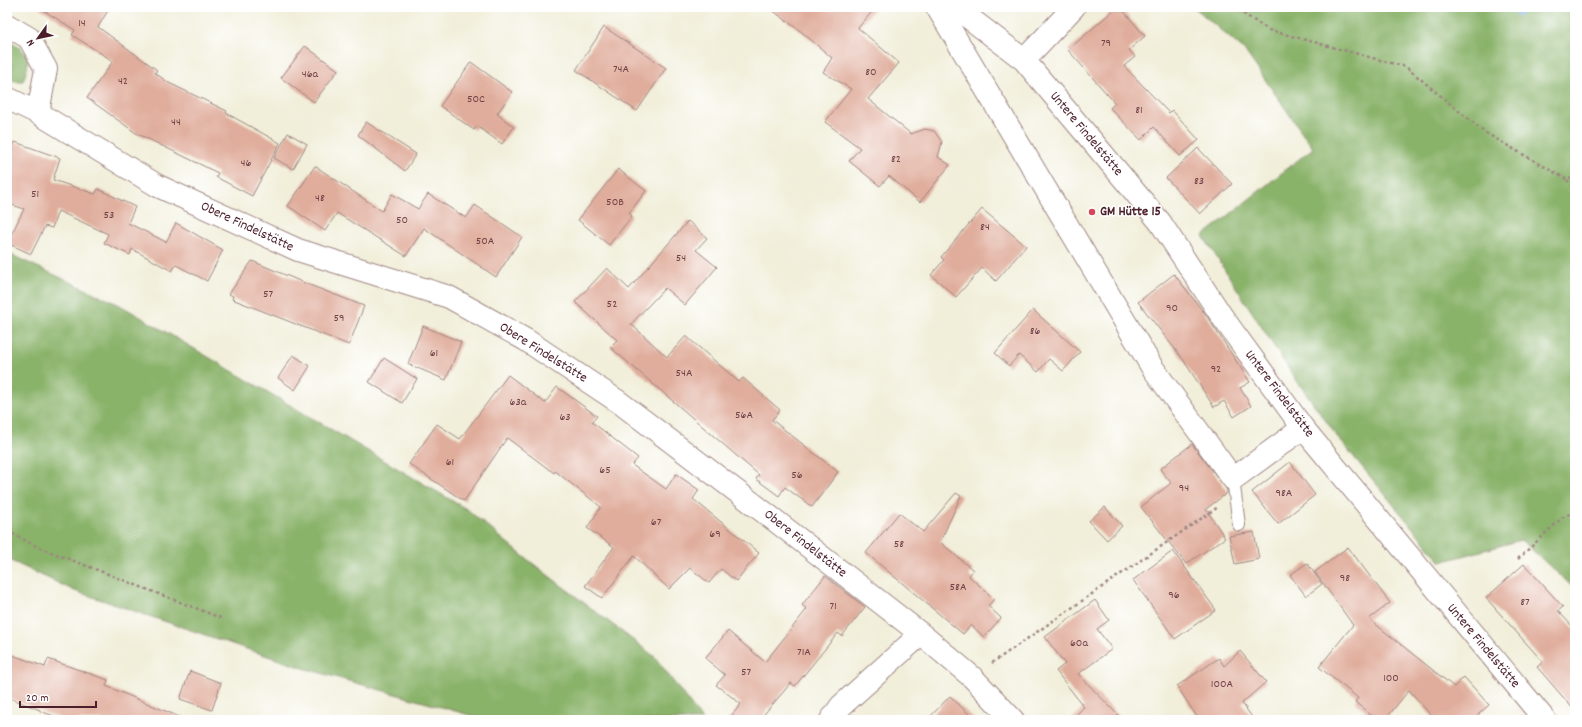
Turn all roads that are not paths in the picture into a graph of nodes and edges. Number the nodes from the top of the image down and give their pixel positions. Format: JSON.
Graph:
{"nodes":[{"id":1,"x":937,"y":7,"type":"edge"},
{"id":2,"x":955,"y":7,"type":"edge"},
{"id":3,"x":1074,"y":7,"type":"edge"},
{"id":4,"x":7,"y":25,"type":"edge"},
{"id":5,"x":1024,"y":60,"type":"junction"},
{"id":6,"x":7,"y":98,"type":"edge"},
{"id":7,"x":38,"y":113,"type":"junction"},
{"id":8,"x":1303,"y":428,"type":"junction"},
{"id":9,"x":1234,"y":487,"type":"junction"},
{"id":10,"x":1239,"y":525,"type":"dead end"},
{"id":11,"x":921,"y":634,"type":"junction"},
{"id":12,"x":831,"y":720,"type":"edge"},
{"id":13,"x":1013,"y":720,"type":"edge"},
{"id":14,"x":1545,"y":720,"type":"edge"}],
"edges":[{"from":1,"to":9,"type":"street"},
{"from":2,"to":5,"type":"street","name":"Untere Findelstätte"},
{"from":3,"to":5,"type":"street"},
{"from":4,"to":7,"type":"street"},
{"from":5,"to":8,"type":"street","name":"Untere Findelstätte"},
{"from":6,"to":7,"type":"street","name":"Obere Findelstätte"},
{"from":7,"to":11,"type":"street","name":"Obere Findelstätte"},
{"from":8,"to":9,"type":"street"},
{"from":8,"to":14,"type":"street","name":"Untere Findelstätte"},
{"from":9,"to":10,"type":"lane"},
{"from":11,"to":12,"type":"street"},
{"from":11,"to":13,"type":"street","name":"Obere Findelstätte"}]}
